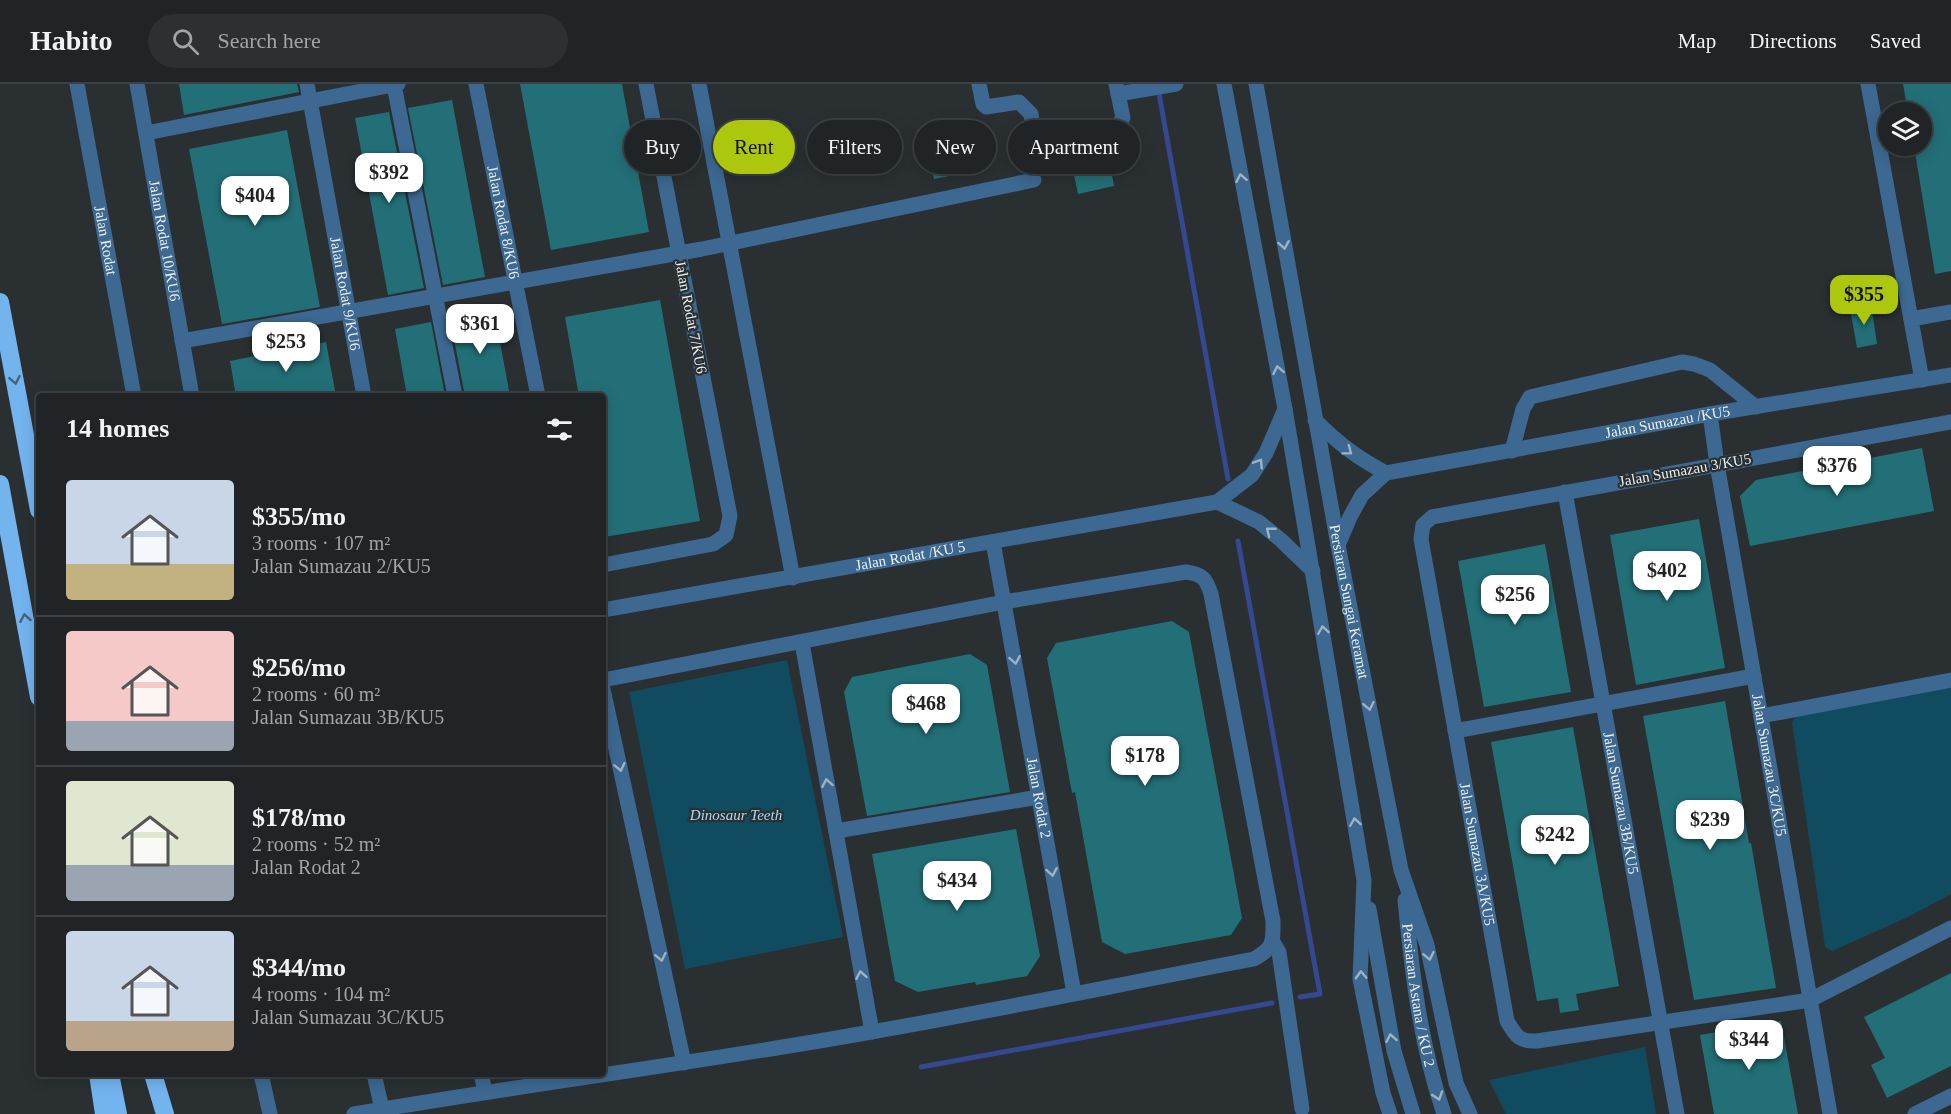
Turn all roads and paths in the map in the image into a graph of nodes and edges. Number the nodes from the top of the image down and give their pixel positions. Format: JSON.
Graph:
{"nodes":[{"id":1,"x":77,"y":84,"type":"edge"},
{"id":2,"x":137,"y":84,"type":"edge"},
{"id":3,"x":307,"y":84,"type":"edge"},
{"id":4,"x":396,"y":84,"type":"edge"},
{"id":5,"x":476,"y":84,"type":"edge"},
{"id":6,"x":646,"y":84,"type":"edge"},
{"id":7,"x":699,"y":84,"type":"edge"},
{"id":8,"x":979,"y":84,"type":"edge"},
{"id":9,"x":1224,"y":84,"type":"edge"},
{"id":10,"x":1256,"y":84,"type":"edge"},
{"id":11,"x":1868,"y":84,"type":"edge"},
{"id":12,"x":1162,"y":86,"type":"edge"},
{"id":13,"x":1117,"y":89,"type":"edge"},
{"id":14,"x":310,"y":101,"type":"junction"},
{"id":15,"x":146,"y":133,"type":"junction"},
{"id":16,"x":1034,"y":180,"type":"dead end"},
{"id":17,"x":730,"y":244,"type":"junction"},
{"id":18,"x":678,"y":253,"type":"junction"},
{"id":19,"x":517,"y":283,"type":"junction"},
{"id":20,"x":436,"y":297,"type":"junction"},
{"id":21,"x":0,"y":302,"type":"edge"},
{"id":22,"x":349,"y":312,"type":"junction"},
{"id":23,"x":1951,"y":312,"type":"edge"},
{"id":24,"x":1911,"y":319,"type":"junction"},
{"id":25,"x":182,"y":341,"type":"junction"},
{"id":26,"x":1951,"y":375,"type":"edge"},
{"id":27,"x":1922,"y":380,"type":"junction"},
{"id":28,"x":133,"y":393,"type":"edge"},
{"id":29,"x":191,"y":393,"type":"edge"},
{"id":30,"x":363,"y":393,"type":"edge"},
{"id":31,"x":453,"y":393,"type":"edge"},
{"id":32,"x":537,"y":393,"type":"edge"},
{"id":33,"x":1756,"y":407,"type":"junction"},
{"id":34,"x":1285,"y":409,"type":"junction"},
{"id":35,"x":1710,"y":414,"type":"junction"},
{"id":36,"x":1315,"y":420,"type":"junction"},
{"id":37,"x":1951,"y":422,"type":"edge"},
{"id":38,"x":1512,"y":451,"type":"junction"},
{"id":39,"x":1717,"y":464,"type":"junction"},
{"id":40,"x":1386,"y":473,"type":"junction"},
{"id":41,"x":0,"y":483,"type":"edge"},
{"id":42,"x":1565,"y":492,"type":"junction"},
{"id":43,"x":36,"y":494,"type":"edge"},
{"id":44,"x":1217,"y":502,"type":"junction"},
{"id":45,"x":1423,"y":525,"type":"joint"},
{"id":46,"x":993,"y":542,"type":"junction"},
{"id":47,"x":1338,"y":545,"type":"junction"},
{"id":48,"x":606,"y":565,"type":"edge"},
{"id":49,"x":1313,"y":571,"type":"junction"},
{"id":50,"x":793,"y":578,"type":"junction"},
{"id":51,"x":1004,"y":602,"type":"junction"},
{"id":52,"x":606,"y":609,"type":"edge"},
{"id":53,"x":802,"y":643,"type":"junction"},
{"id":54,"x":1754,"y":676,"type":"junction"},
{"id":55,"x":606,"y":679,"type":"edge"},
{"id":56,"x":1951,"y":680,"type":"edge"},
{"id":57,"x":36,"y":681,"type":"edge"},
{"id":58,"x":606,"y":703,"type":"edge"},
{"id":59,"x":1603,"y":705,"type":"junction"},
{"id":60,"x":1761,"y":716,"type":"junction"},
{"id":61,"x":1455,"y":731,"type":"junction"},
{"id":62,"x":1039,"y":797,"type":"junction"},
{"id":63,"x":836,"y":831,"type":"junction"},
{"id":64,"x":1402,"y":873,"type":"junction"},
{"id":65,"x":1364,"y":880,"type":"junction"},
{"id":66,"x":1951,"y":928,"type":"edge"},
{"id":67,"x":1273,"y":942,"type":"junction"},
{"id":68,"x":1074,"y":993,"type":"junction"},
{"id":69,"x":1810,"y":1000,"type":"junction"},
{"id":70,"x":1661,"y":1023,"type":"junction"},
{"id":71,"x":872,"y":1032,"type":"junction"},
{"id":72,"x":684,"y":1063,"type":"junction"},
{"id":73,"x":606,"y":1074,"type":"edge"},
{"id":74,"x":98,"y":1077,"type":"edge"},
{"id":75,"x":111,"y":1077,"type":"edge"},
{"id":76,"x":146,"y":1077,"type":"edge"},
{"id":77,"x":154,"y":1077,"type":"edge"},
{"id":78,"x":262,"y":1077,"type":"edge"},
{"id":79,"x":375,"y":1077,"type":"edge"},
{"id":80,"x":482,"y":1077,"type":"edge"},
{"id":81,"x":584,"y":1077,"type":"edge"},
{"id":82,"x":484,"y":1091,"type":"junction"},
{"id":83,"x":1951,"y":1096,"type":"edge"},
{"id":84,"x":382,"y":1109,"type":"junction"},
{"id":85,"x":1302,"y":1109,"type":"dead end"},
{"id":86,"x":104,"y":1114,"type":"edge"},
{"id":87,"x":118,"y":1114,"type":"edge"},
{"id":88,"x":152,"y":1114,"type":"edge"},
{"id":89,"x":165,"y":1114,"type":"edge"},
{"id":90,"x":270,"y":1114,"type":"edge"},
{"id":91,"x":354,"y":1114,"type":"edge"},
{"id":92,"x":1390,"y":1114,"type":"edge"},
{"id":93,"x":1413,"y":1114,"type":"edge"},
{"id":94,"x":1444,"y":1114,"type":"edge"},
{"id":95,"x":1470,"y":1114,"type":"edge"},
{"id":96,"x":1677,"y":1114,"type":"edge"},
{"id":97,"x":1830,"y":1114,"type":"edge"},
{"id":98,"x":1915,"y":1114,"type":"edge"}],
"edges":[{"from":1,"to":28,"type":"street","name":"Jalan Rodat"},
{"from":2,"to":15,"type":"street","name":"Jalan Rodat 10/KU6"},
{"from":3,"to":14,"type":"street","name":"Jalan Rodat 9/KU6"},
{"from":4,"to":14,"type":"street"},
{"from":4,"to":20,"type":"street"},
{"from":5,"to":19,"type":"street","name":"Jalan Rodat 8/KU6"},
{"from":6,"to":18,"type":"street","name":"Jalan Rodat 7/KU6"},
{"from":7,"to":17,"type":"street"},
{"from":8,"to":13,"type":"street"},
{"from":34,"to":9,"type":"street","name":"Persiaran Sungai Keramat","one_way":true},
{"from":10,"to":36,"type":"street","name":"Persiaran Sungai Keramat","one_way":true},
{"from":11,"to":24,"type":"street"},
{"from":12,"to":13,"type":"street"},
{"from":14,"to":15,"type":"street"},
{"from":14,"to":22,"type":"street","name":"Jalan Rodat 9/KU6"},
{"from":15,"to":25,"type":"street","name":"Jalan Rodat 10/KU6"},
{"from":16,"to":17,"type":"street"},
{"from":17,"to":18,"type":"street"},
{"from":17,"to":50,"type":"street"},
{"from":18,"to":19,"type":"street"},
{"from":18,"to":48,"type":"street","name":"Jalan Rodat 7/KU6"},
{"from":19,"to":20,"type":"street"},
{"from":19,"to":32,"type":"street","name":"Jalan Rodat 8/KU6"},
{"from":20,"to":22,"type":"street"},
{"from":20,"to":31,"type":"street"},
{"from":21,"to":43,"type":"highway","one_way":true},
{"from":22,"to":25,"type":"street"},
{"from":22,"to":30,"type":"street","name":"Jalan Rodat 9/KU6"},
{"from":23,"to":24,"type":"street"},
{"from":24,"to":27,"type":"street"},
{"from":25,"to":29,"type":"street","name":"Jalan Rodat 10/KU6"},
{"from":26,"to":27,"type":"street","name":"Jalan Sumazau /KU5"},
{"from":27,"to":33,"type":"street","name":"Jalan Sumazau /KU5"},
{"from":33,"to":35,"type":"street","name":"Jalan Sumazau /KU5"},
{"from":33,"to":38,"type":"street"},
{"from":44,"to":34,"type":"street","one_way":true},
{"from":34,"to":49,"type":"street","name":"Persiaran Sungai Keramat"},
{"from":35,"to":38,"type":"street","name":"Jalan Sumazau /KU5"},
{"from":35,"to":39,"type":"street","name":"Jalan Sumazau 3C/KU5"},
{"from":36,"to":40,"type":"street","one_way":true},
{"from":36,"to":47,"type":"street","name":"Persiaran Sungai Keramat"},
{"from":37,"to":39,"type":"street","name":"Jalan Sumazau 3/KU5"},
{"from":38,"to":40,"type":"street","name":"Jalan Sumazau /KU5"},
{"from":39,"to":42,"type":"street","name":"Jalan Sumazau 3/KU5"},
{"from":39,"to":54,"type":"street","name":"Jalan Sumazau 3C/KU5"},
{"from":40,"to":47,"type":"street"},
{"from":57,"to":41,"type":"highway","one_way":true},
{"from":42,"to":45,"type":"street","name":"Jalan Sumazau 3/KU5"},
{"from":42,"to":59,"type":"street","name":"Jalan Sumazau 3B/KU5"},
{"from":44,"to":46,"type":"street","name":"Jalan Rodat /KU 5"},
{"from":49,"to":44,"type":"street","one_way":true},
{"from":45,"to":61,"type":"street","name":"Jalan Sumazau 3A/KU5"},
{"from":46,"to":50,"type":"street","name":"Jalan Rodat /KU 5"},
{"from":46,"to":51,"type":"street","name":"Jalan Rodat 2"},
{"from":47,"to":64,"type":"street","name":"Persiaran Sungai Keramat","one_way":true},
{"from":65,"to":49,"type":"street","name":"Persiaran Sungai Keramat","one_way":true},
{"from":50,"to":52,"type":"street","name":"Jalan Rodat /KU 5"},
{"from":51,"to":53,"type":"street"},
{"from":51,"to":62,"type":"street","name":"Jalan Rodat 2","one_way":true},
{"from":51,"to":67,"type":"street"},
{"from":53,"to":55,"type":"street"},
{"from":63,"to":53,"type":"street","one_way":true},
{"from":54,"to":59,"type":"street"},
{"from":54,"to":60,"type":"street","name":"Jalan Sumazau 3C/KU5"},
{"from":56,"to":60,"type":"street"},
{"from":58,"to":72,"type":"street","one_way":true},
{"from":59,"to":61,"type":"street"},
{"from":59,"to":70,"type":"street","name":"Jalan Sumazau 3B/KU5"},
{"from":60,"to":69,"type":"street","name":"Jalan Sumazau 3C/KU5"},
{"from":61,"to":70,"type":"street","name":"Jalan Sumazau 3A/KU5"},
{"from":62,"to":63,"type":"street"},
{"from":62,"to":68,"type":"street","name":"Jalan Rodat 2","one_way":true},
{"from":71,"to":63,"type":"street","one_way":true},
{"from":64,"to":94,"type":"street","name":"Persiaran Astana / KU 2","one_way":true},
{"from":64,"to":95,"type":"street","name":"Persiaran Sungai Keramat","one_way":true},
{"from":92,"to":65,"type":"street","name":"Persiaran Sungai Keramat","one_way":true},
{"from":93,"to":65,"type":"street","name":"Persiaran Astana / KU 2","one_way":true},
{"from":66,"to":69,"type":"street","name":"Jalan Sumazau 3A/KU5"},
{"from":67,"to":68,"type":"street"},
{"from":67,"to":85,"type":"street"},
{"from":68,"to":71,"type":"street"},
{"from":69,"to":70,"type":"street","name":"Jalan Sumazau 3A/KU5"},
{"from":69,"to":97,"type":"street","name":"Jalan Sumazau 3C/KU5"},
{"from":70,"to":96,"type":"street","name":"Jalan Sumazau 3B/KU5"},
{"from":71,"to":72,"type":"street"},
{"from":72,"to":73,"type":"street"},
{"from":74,"to":86,"type":"highway"},
{"from":75,"to":87,"type":"highway"},
{"from":76,"to":88,"type":"highway"},
{"from":77,"to":89,"type":"highway"},
{"from":78,"to":90,"type":"street"},
{"from":79,"to":84,"type":"street"},
{"from":80,"to":82,"type":"street"},
{"from":81,"to":82,"type":"street"},
{"from":82,"to":84,"type":"street"},
{"from":83,"to":98,"type":"street"},
{"from":84,"to":91,"type":"street"}]}
